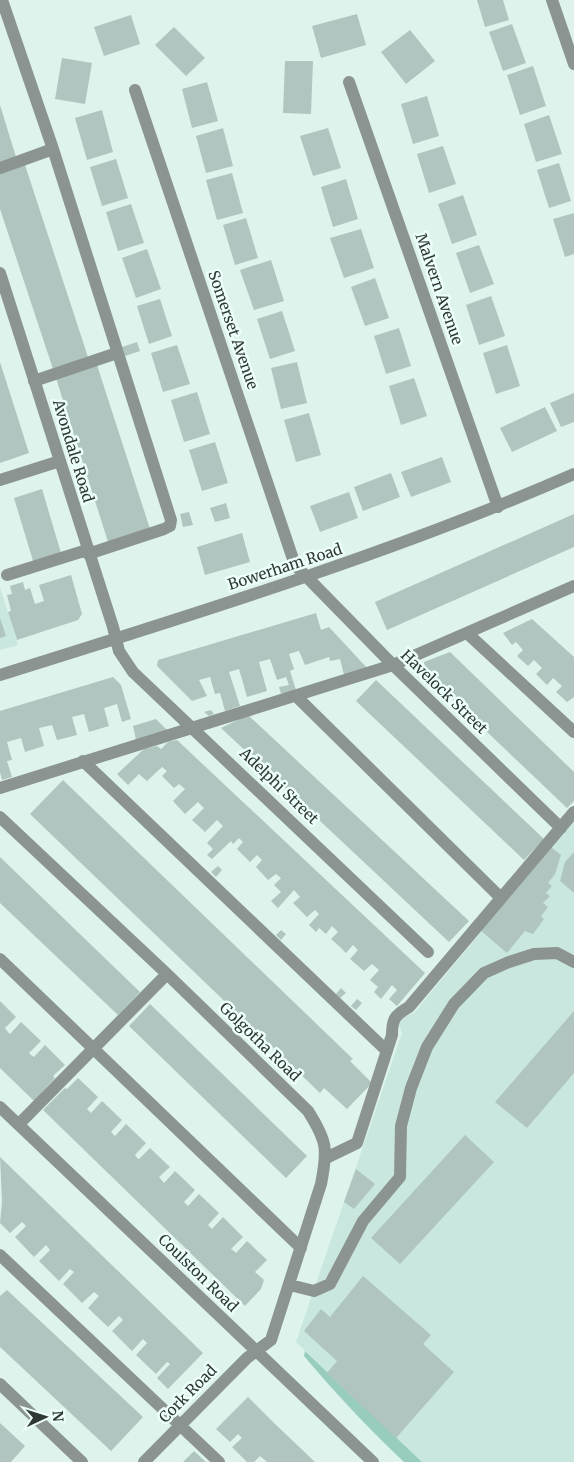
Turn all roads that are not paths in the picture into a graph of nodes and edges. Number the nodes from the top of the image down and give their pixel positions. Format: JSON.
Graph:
{"nodes":[{"id":1,"x":2,"y":0,"type":"edge"},
{"id":2,"x":552,"y":0,"type":"edge"},
{"id":3,"x":574,"y":64,"type":"edge"},
{"id":4,"x":349,"y":82,"type":"dead end"},
{"id":5,"x":135,"y":90,"type":"dead end"},
{"id":6,"x":53,"y":149,"type":"junction"},
{"id":7,"x":0,"y":168,"type":"edge"},
{"id":8,"x":0,"y":273,"type":"edge"},
{"id":9,"x":117,"y":353,"type":"junction"},
{"id":10,"x":34,"y":381,"type":"junction"},
{"id":11,"x":60,"y":461,"type":"junction"},
{"id":12,"x":574,"y":474,"type":"edge"},
{"id":13,"x":0,"y":480,"type":"edge"},
{"id":14,"x":498,"y":507,"type":"junction"},
{"id":15,"x":88,"y":552,"type":"junction"},
{"id":16,"x":7,"y":575,"type":"dead end"},
{"id":17,"x":306,"y":577,"type":"junction"},
{"id":18,"x":574,"y":586,"type":"edge"},
{"id":19,"x":467,"y":633,"type":"junction"},
{"id":20,"x":116,"y":639,"type":"junction"},
{"id":21,"x":393,"y":666,"type":"junction"},
{"id":22,"x":0,"y":675,"type":"edge"},
{"id":23,"x":296,"y":696,"type":"junction"},
{"id":24,"x":194,"y":727,"type":"junction"},
{"id":25,"x":574,"y":732,"type":"edge"},
{"id":26,"x":83,"y":761,"type":"junction"},
{"id":27,"x":0,"y":788,"type":"edge"},
{"id":28,"x":574,"y":812,"type":"edge"},
{"id":29,"x":0,"y":817,"type":"edge"},
{"id":30,"x":560,"y":828,"type":"junction"},
{"id":31,"x":501,"y":898,"type":"junction"},
{"id":32,"x":428,"y":952,"type":"dead end"},
{"id":33,"x":0,"y":959,"type":"edge"},
{"id":34,"x":574,"y":962,"type":"edge"},
{"id":35,"x":167,"y":974,"type":"junction"},
{"id":36,"x":93,"y":1048,"type":"junction"},
{"id":37,"x":387,"y":1051,"type":"junction"},
{"id":38,"x":0,"y":1107,"type":"edge"},
{"id":39,"x":19,"y":1124,"type":"junction"},
{"id":40,"x":326,"y":1158,"type":"junction"},
{"id":41,"x":301,"y":1248,"type":"junction"},
{"id":42,"x":0,"y":1255,"type":"edge"},
{"id":43,"x":290,"y":1285,"type":"junction"},
{"id":44,"x":256,"y":1352,"type":"junction"},
{"id":45,"x":0,"y":1384,"type":"edge"},
{"id":46,"x":180,"y":1424,"type":"junction"},
{"id":47,"x":82,"y":1462,"type":"edge"},
{"id":48,"x":144,"y":1462,"type":"edge"},
{"id":49,"x":219,"y":1462,"type":"edge"},
{"id":50,"x":373,"y":1462,"type":"edge"}],
"edges":[{"from":1,"to":6,"type":"street"},
{"from":2,"to":3,"type":"street"},
{"from":4,"to":14,"type":"street","name":"Malvern Avenue"},
{"from":5,"to":17,"type":"street","name":"Somerset Avenue"},
{"from":6,"to":7,"type":"street"},
{"from":6,"to":9,"type":"street"},
{"from":8,"to":10,"type":"street","name":"Avondale Road"},
{"from":9,"to":10,"type":"street"},
{"from":9,"to":15,"type":"street"},
{"from":10,"to":11,"type":"street","name":"Avondale Road"},
{"from":11,"to":13,"type":"street"},
{"from":11,"to":15,"type":"street","name":"Avondale Road"},
{"from":12,"to":14,"type":"street","name":"Bowerham Road"},
{"from":14,"to":17,"type":"street","name":"Bowerham Road"},
{"from":15,"to":16,"type":"street"},
{"from":15,"to":20,"type":"street","name":"Avondale Road"},
{"from":17,"to":20,"type":"street","name":"Bowerham Road"},
{"from":17,"to":21,"type":"street","name":"Havelock Street"},
{"from":18,"to":19,"type":"street"},
{"from":19,"to":21,"type":"street"},
{"from":19,"to":25,"type":"street"},
{"from":20,"to":22,"type":"street","name":"Bowerham Road"},
{"from":20,"to":24,"type":"street","name":"Adelphi Street"},
{"from":21,"to":23,"type":"street"},
{"from":21,"to":30,"type":"street","name":"Havelock Street"},
{"from":23,"to":24,"type":"street"},
{"from":23,"to":31,"type":"street"},
{"from":24,"to":26,"type":"street"},
{"from":24,"to":32,"type":"street","name":"Adelphi Street"},
{"from":26,"to":27,"type":"street"},
{"from":26,"to":37,"type":"street"},
{"from":28,"to":30,"type":"street"},
{"from":29,"to":35,"type":"street","name":"Golgotha Road"},
{"from":30,"to":31,"type":"street"},
{"from":31,"to":37,"type":"street"},
{"from":33,"to":36,"type":"street"},
{"from":34,"to":43,"type":"street"},
{"from":35,"to":36,"type":"street"},
{"from":35,"to":40,"type":"street","name":"Golgotha Road"},
{"from":36,"to":39,"type":"street"},
{"from":36,"to":41,"type":"street"},
{"from":37,"to":40,"type":"street"},
{"from":38,"to":39,"type":"street","name":"Coulston Road"},
{"from":39,"to":44,"type":"street","name":"Coulston Road"},
{"from":40,"to":41,"type":"street","name":"Golgotha Road"},
{"from":41,"to":43,"type":"street","name":"Golgotha Road"},
{"from":42,"to":46,"type":"street"},
{"from":43,"to":44,"type":"street","name":"Golgotha Road"},
{"from":44,"to":46,"type":"street","name":"Cork Road"},
{"from":44,"to":50,"type":"street","name":"Coulston Road"},
{"from":45,"to":47,"type":"street"},
{"from":46,"to":48,"type":"street","name":"Cork Road"},
{"from":46,"to":49,"type":"street"}]}
